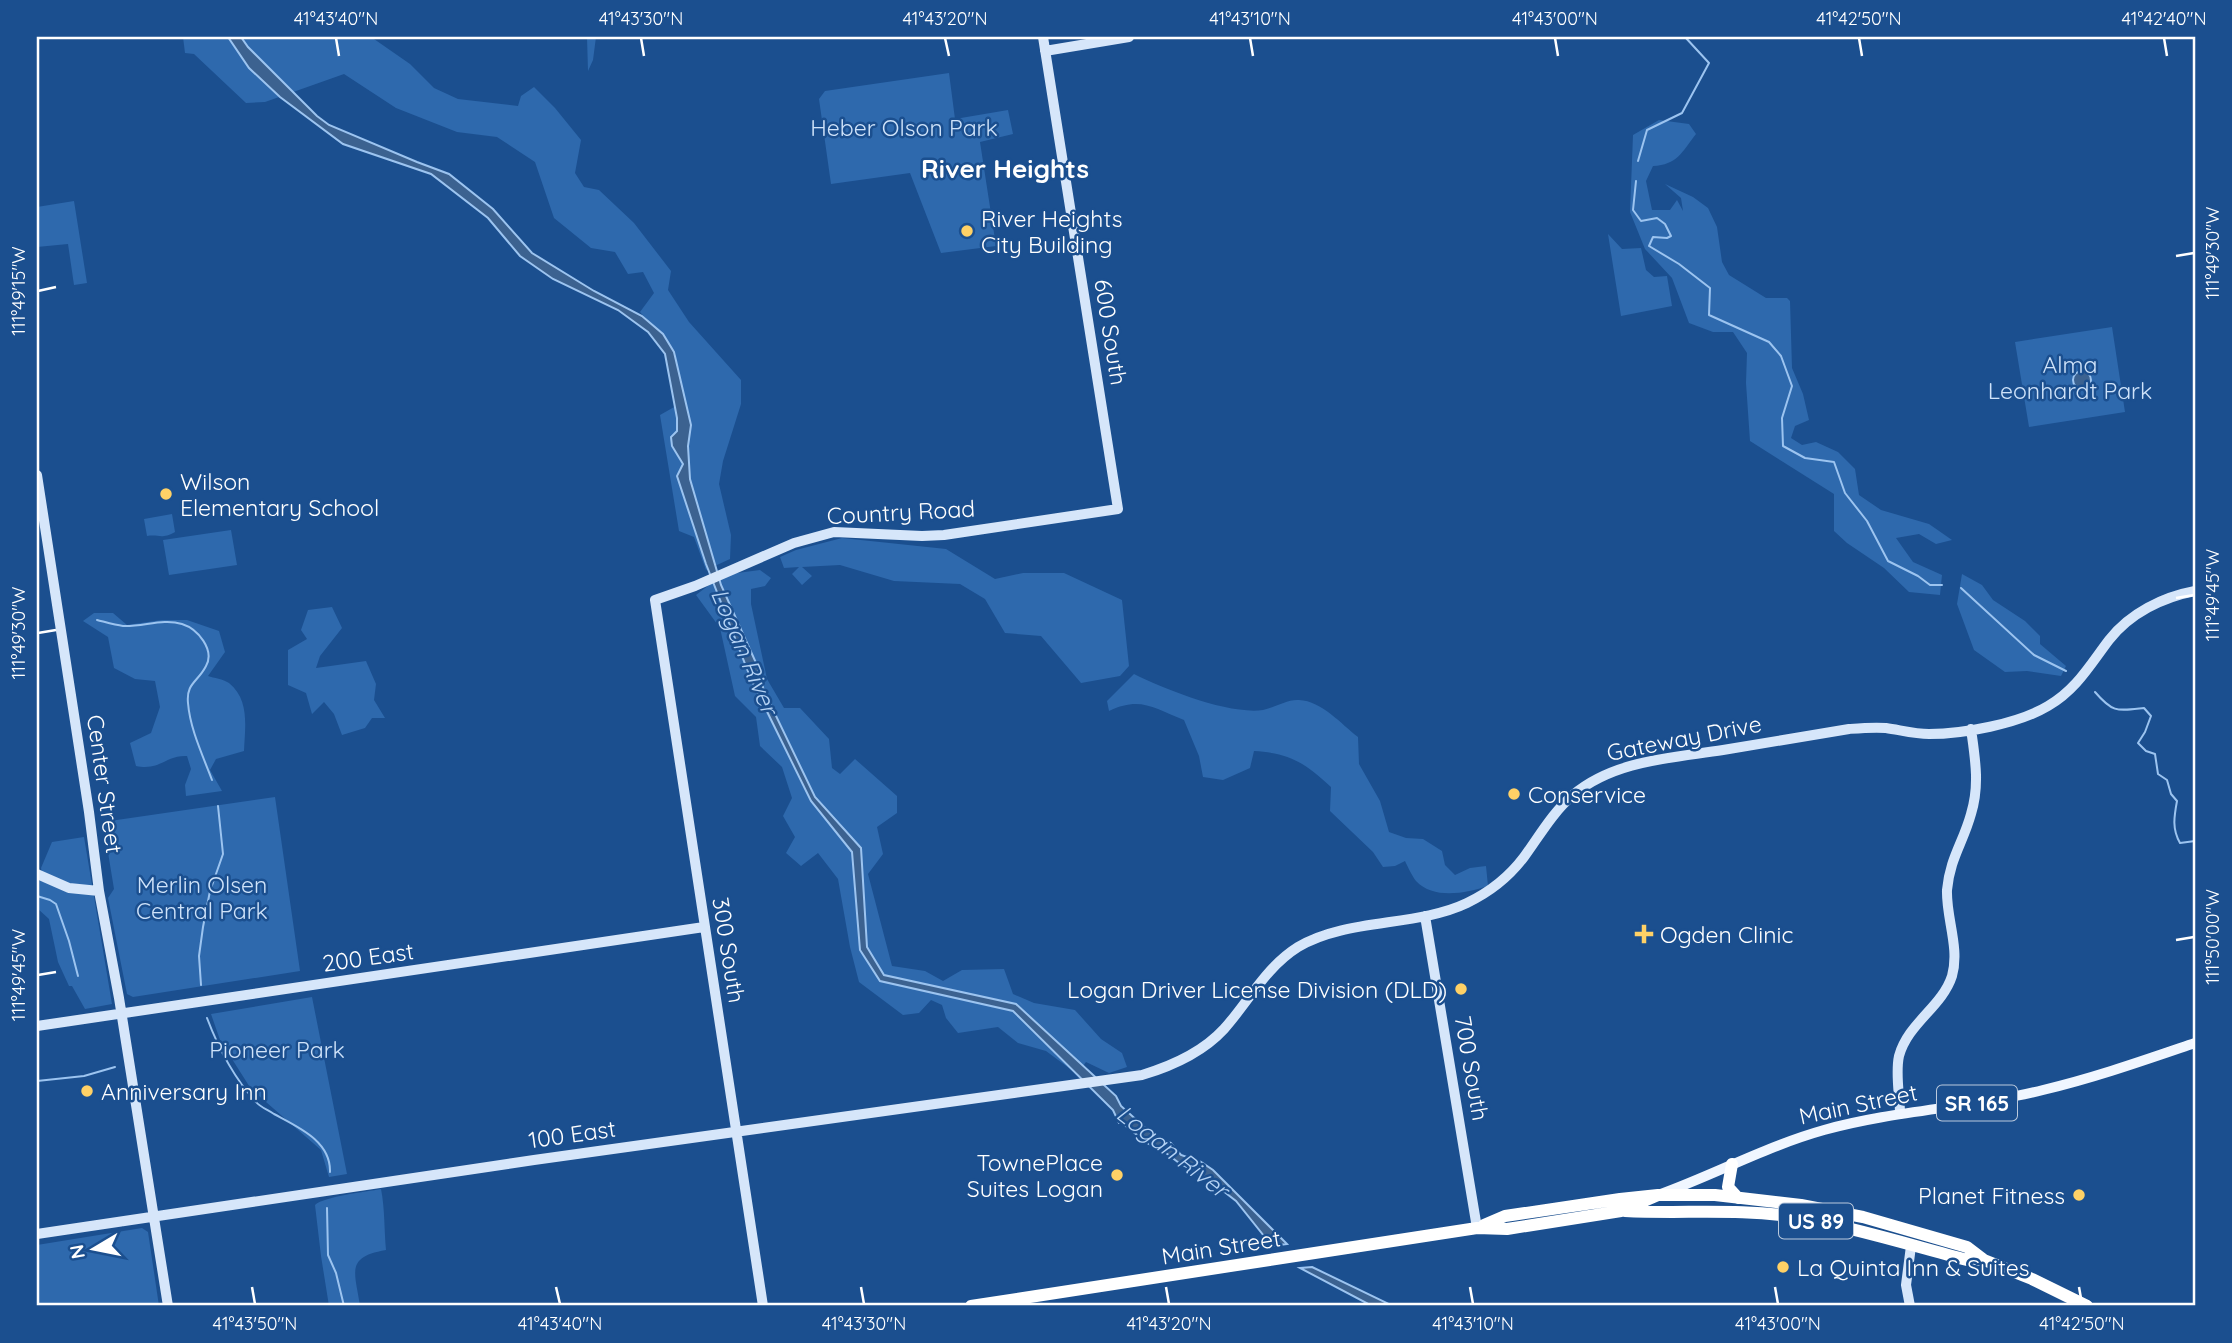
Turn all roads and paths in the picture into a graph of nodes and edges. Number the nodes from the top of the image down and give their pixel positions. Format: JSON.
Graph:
{"nodes":[{"id":1,"x":1043,"y":37,"type":"edge"},
{"id":2,"x":1129,"y":37,"type":"edge"},
{"id":3,"x":1045,"y":51,"type":"junction"},
{"id":4,"x":37,"y":475,"type":"edge"},
{"id":5,"x":1118,"y":509,"type":"joint"},
{"id":6,"x":2195,"y":591,"type":"edge"},
{"id":7,"x":654,"y":600,"type":"joint"},
{"id":8,"x":1971,"y":729,"type":"junction"},
{"id":9,"x":37,"y":874,"type":"edge"},
{"id":10,"x":99,"y":891,"type":"junction"},
{"id":11,"x":1425,"y":916,"type":"junction"},
{"id":12,"x":705,"y":926,"type":"junction"},
{"id":13,"x":121,"y":1013,"type":"junction"},
{"id":14,"x":37,"y":1026,"type":"edge"},
{"id":15,"x":2195,"y":1044,"type":"edge"},
{"id":16,"x":1115,"y":1079,"type":"joint"},
{"id":17,"x":1900,"y":1114,"type":"junction"},
{"id":18,"x":736,"y":1132,"type":"junction"},
{"id":19,"x":1732,"y":1164,"type":"junction"},
{"id":20,"x":1658,"y":1195,"type":"junction"},
{"id":21,"x":1738,"y":1198,"type":"junction"},
{"id":22,"x":1621,"y":1211,"type":"junction"},
{"id":23,"x":153,"y":1216,"type":"junction"},
{"id":24,"x":1477,"y":1228,"type":"junction"},
{"id":25,"x":37,"y":1234,"type":"edge"},
{"id":26,"x":1911,"y":1246,"type":"junction"},
{"id":27,"x":1984,"y":1259,"type":"junction"},
{"id":28,"x":167,"y":1306,"type":"edge"},
{"id":29,"x":764,"y":1306,"type":"edge"},
{"id":30,"x":971,"y":1306,"type":"edge"},
{"id":31,"x":1910,"y":1306,"type":"edge"},
{"id":32,"x":2087,"y":1306,"type":"edge"}],
"edges":[{"from":1,"to":3,"type":"street","name":"600 South"},
{"from":2,"to":3,"type":"street"},
{"from":3,"to":5,"type":"street","name":"600 South"},
{"from":4,"to":10,"type":"street","name":"Center Street"},
{"from":5,"to":7,"type":"street","name":"Country Road"},
{"from":6,"to":8,"type":"street","name":"Gateway Drive"},
{"from":7,"to":12,"type":"street","name":"300 South"},
{"from":8,"to":11,"type":"street","name":"Gateway Drive"},
{"from":8,"to":17,"type":"street"},
{"from":9,"to":10,"type":"street"},
{"from":10,"to":13,"type":"street","name":"Center Street"},
{"from":11,"to":16,"type":"street","name":"Gateway Drive"},
{"from":11,"to":24,"type":"street","name":"700 South"},
{"from":12,"to":13,"type":"street","name":"200 East"},
{"from":12,"to":18,"type":"street","name":"300 South"},
{"from":13,"to":14,"type":"street","name":"200 East"},
{"from":13,"to":23,"type":"street","name":"Center Street"},
{"from":15,"to":17,"type":"main road","name":"Main Street","number":"SR 165"},
{"from":16,"to":18,"type":"street","name":"100 East"},
{"from":17,"to":19,"type":"main road","name":"Main Street","number":"SR 165"},
{"from":18,"to":23,"type":"street","name":"100 East"},
{"from":18,"to":29,"type":"street","name":"300 South"},
{"from":19,"to":20,"type":"main road","name":"Main Street","number":"SR 165"},
{"from":19,"to":21,"type":"highway"},
{"from":20,"to":21,"type":"highway","number":"US 89"},
{"from":20,"to":22,"type":"highway","name":"Main Street","number":"US 89"},
{"from":20,"to":24,"type":"highway","name":"Main Street","number":"US 89"},
{"from":21,"to":27,"type":"highway","number":"US 89"},
{"from":22,"to":24,"type":"highway","name":"Main Street","number":"US 89"},
{"from":22,"to":26,"type":"highway","number":"US 89"},
{"from":23,"to":25,"type":"street","name":"100 East"},
{"from":23,"to":28,"type":"street","name":"Center Street"},
{"from":24,"to":30,"type":"highway","name":"Main Street","number":"US 89"},
{"from":26,"to":27,"type":"highway","number":"US 89"},
{"from":26,"to":31,"type":"street"},
{"from":27,"to":32,"type":"highway","number":"US 89"}]}
